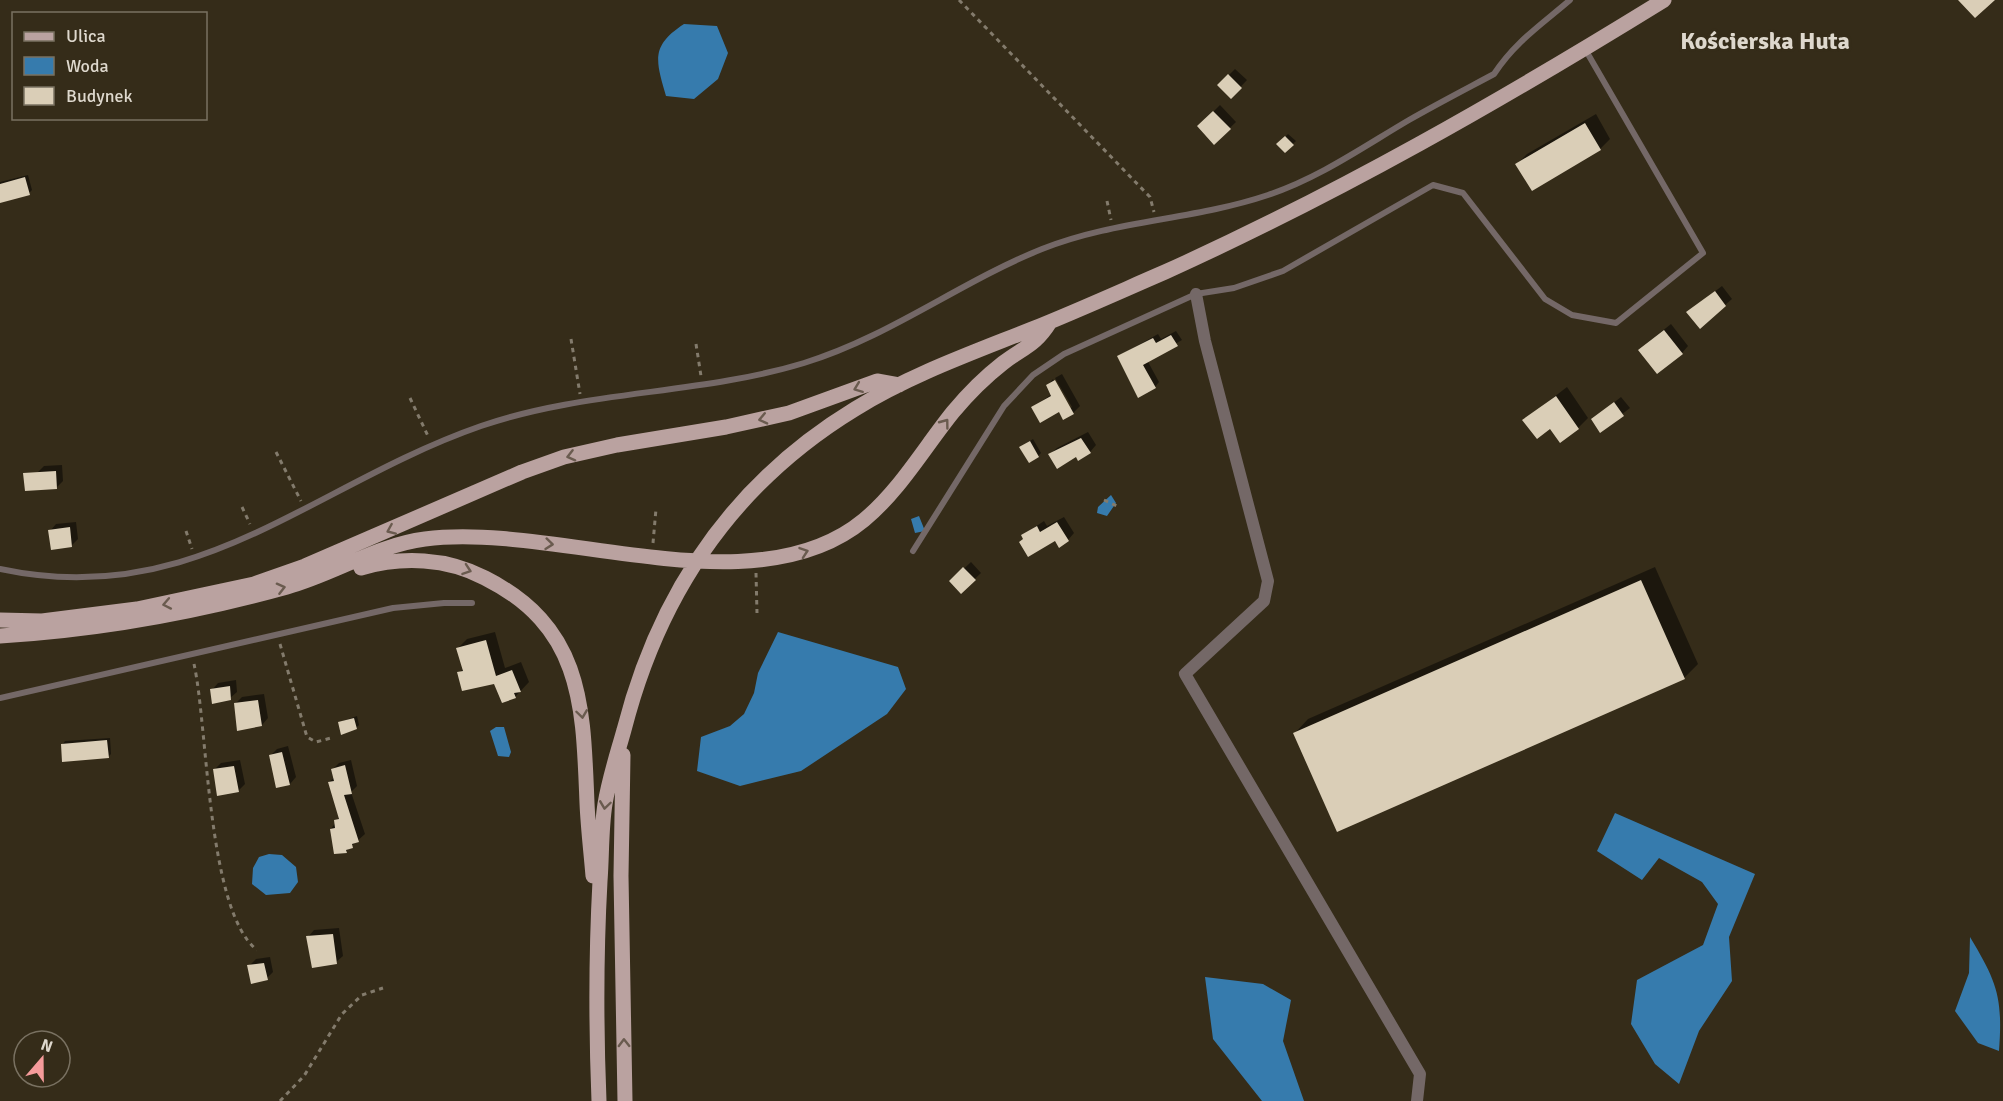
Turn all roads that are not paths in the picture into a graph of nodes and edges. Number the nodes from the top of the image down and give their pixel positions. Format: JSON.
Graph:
{"nodes":[{"id":1,"x":1570,"y":0,"type":"edge"},
{"id":2,"x":1664,"y":0,"type":"edge"},
{"id":3,"x":1585,"y":48,"type":"junction"},
{"id":4,"x":1196,"y":294,"type":"junction"},
{"id":5,"x":1050,"y":322,"type":"junction"},
{"id":6,"x":899,"y":385,"type":"junction"},
{"id":7,"x":913,"y":551,"type":"dead end"},
{"id":8,"x":348,"y":564,"type":"junction"},
{"id":9,"x":0,"y":569,"type":"edge"},
{"id":10,"x":472,"y":603,"type":"dead end"},
{"id":11,"x":0,"y":620,"type":"edge"},
{"id":12,"x":0,"y":636,"type":"edge"},
{"id":13,"x":0,"y":698,"type":"edge"},
{"id":14,"x":624,"y":728,"type":"junction"},
{"id":15,"x":597,"y":933,"type":"junction"},
{"id":16,"x":599,"y":1101,"type":"edge"},
{"id":17,"x":625,"y":1101,"type":"edge"},
{"id":18,"x":1417,"y":1101,"type":"edge"}],
"edges":[{"from":1,"to":9,"type":"lane"},
{"from":2,"to":3,"type":"main road"},
{"from":3,"to":4,"type":"lane"},
{"from":3,"to":5,"type":"main road"},
{"from":4,"to":7,"type":"lane"},
{"from":4,"to":18,"type":"street"},
{"from":5,"to":6,"type":"main road"},
{"from":8,"to":5,"type":"main road","one_way":true},
{"from":6,"to":11,"type":"main road","one_way":true},
{"from":6,"to":14,"type":"main road"},
{"from":12,"to":8,"type":"main road","one_way":true},
{"from":8,"to":15,"type":"main road","one_way":true},
{"from":10,"to":13,"type":"lane"},
{"from":14,"to":15,"type":"main road","one_way":true},
{"from":17,"to":14,"type":"main road","one_way":true},
{"from":15,"to":16,"type":"main road"}]}
